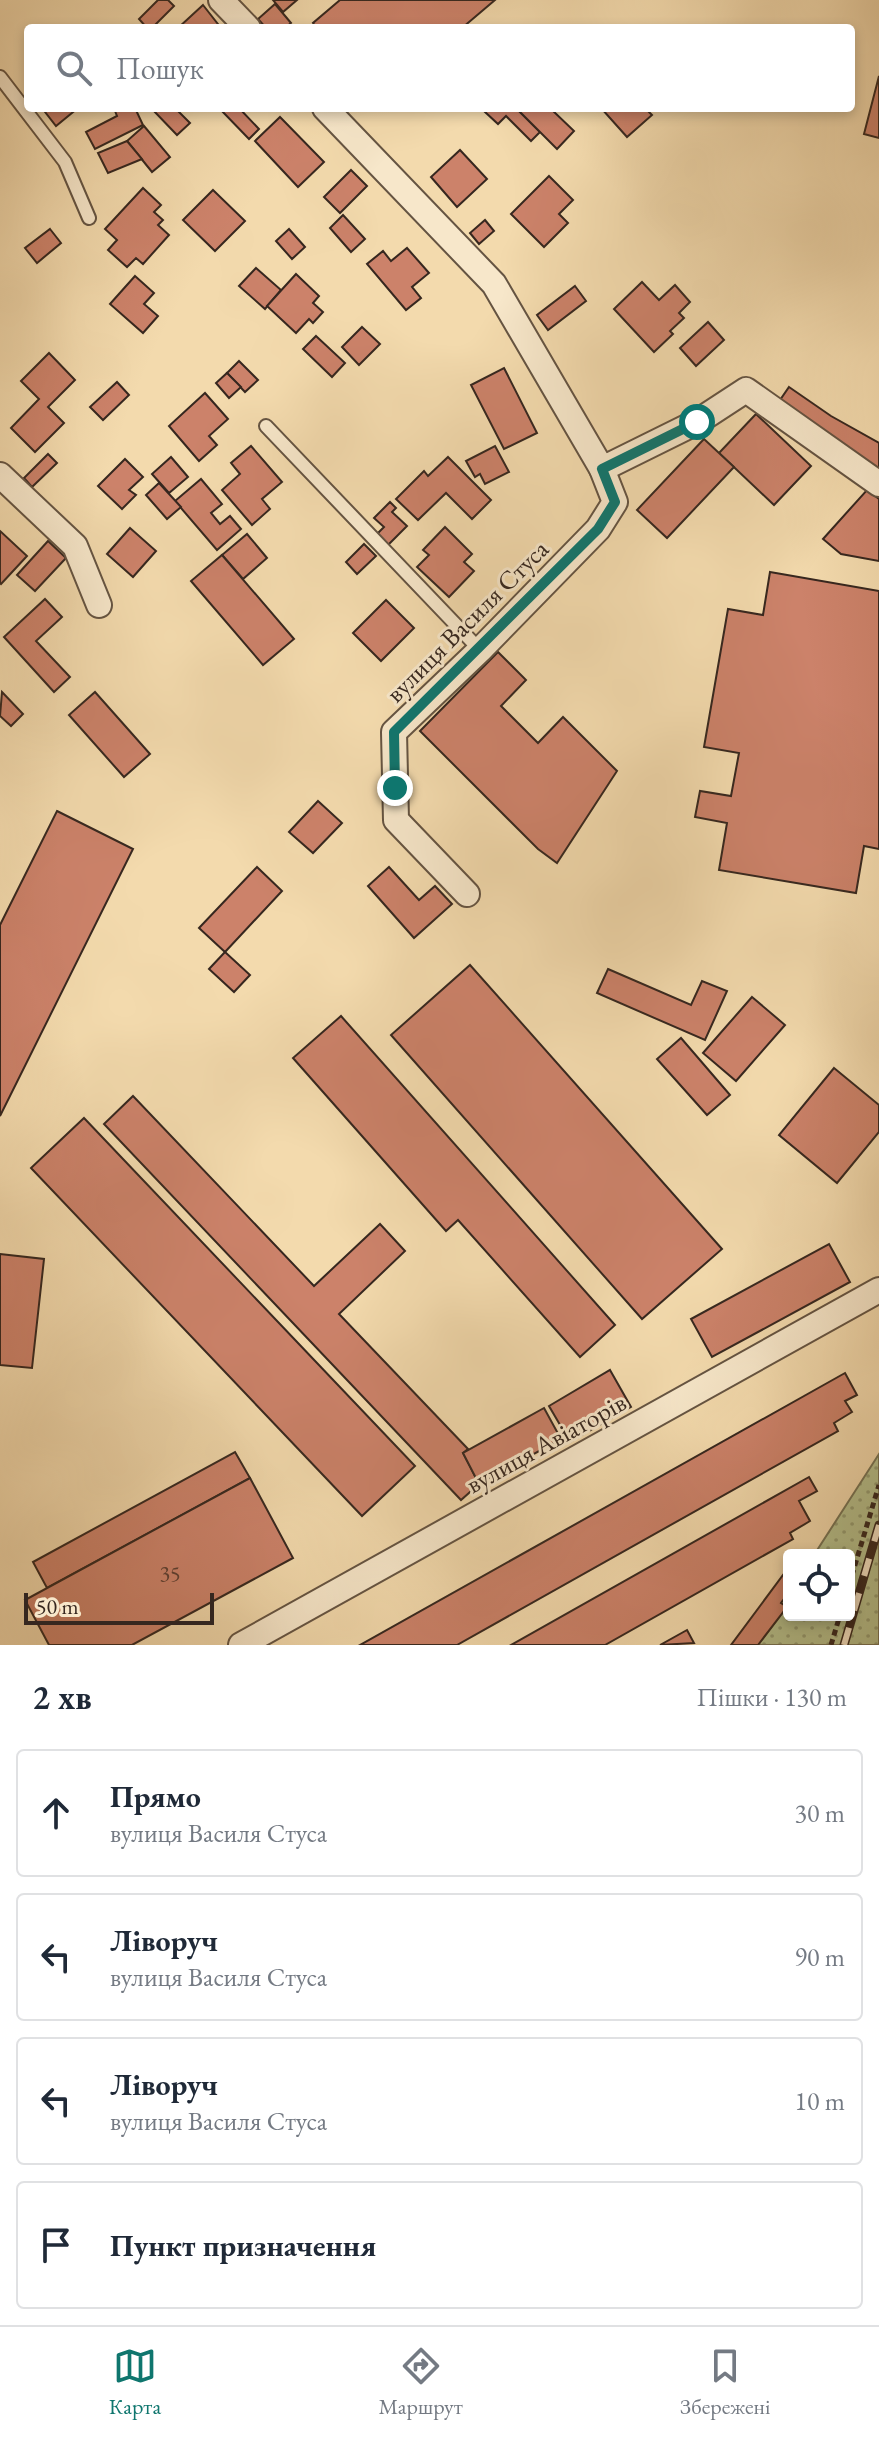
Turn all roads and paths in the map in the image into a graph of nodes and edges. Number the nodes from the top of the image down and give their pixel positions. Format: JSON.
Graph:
{"nodes":[{"id":1,"x":221,"y":0,"type":"edge"},
{"id":2,"x":244,"y":24,"type":"edge"},
{"id":3,"x":0,"y":77,"type":"edge"},
{"id":4,"x":24,"y":108,"type":"edge"},
{"id":5,"x":27,"y":112,"type":"edge"},
{"id":6,"x":329,"y":112,"type":"edge"},
{"id":7,"x":89,"y":218,"type":"dead end"},
{"id":8,"x":266,"y":426,"type":"dead end"},
{"id":9,"x":602,"y":469,"type":"junction"},
{"id":10,"x":0,"y":475,"type":"edge"},
{"id":11,"x":879,"y":484,"type":"edge"},
{"id":12,"x":99,"y":605,"type":"dead end"},
{"id":13,"x":480,"y":650,"type":"junction"},
{"id":14,"x":467,"y":894,"type":"dead end"},
{"id":15,"x":879,"y":1290,"type":"edge"},
{"id":16,"x":879,"y":1485,"type":"edge"},
{"id":17,"x":855,"y":1565,"type":"edge"},
{"id":18,"x":838,"y":1621,"type":"edge"},
{"id":19,"x":241,"y":1645,"type":"edge"},
{"id":20,"x":831,"y":1645,"type":"edge"}],
"edges":[{"from":1,"to":2,"type":"street"},
{"from":3,"to":4,"type":"lane"},
{"from":5,"to":7,"type":"lane"},
{"from":6,"to":9,"type":"street","name":"вулиця Василя Стуса"},
{"from":8,"to":13,"type":"lane"},
{"from":9,"to":11,"type":"street"},
{"from":9,"to":13,"type":"street","name":"вулиця Василя Стуса"},
{"from":10,"to":12,"type":"street"},
{"from":13,"to":14,"type":"street","name":"вулиця Василя Стуса"},
{"from":15,"to":19,"type":"street","name":"вулиця Авіаторів"},
{"from":16,"to":17,"type":"path"},
{"from":18,"to":20,"type":"path"}]}
